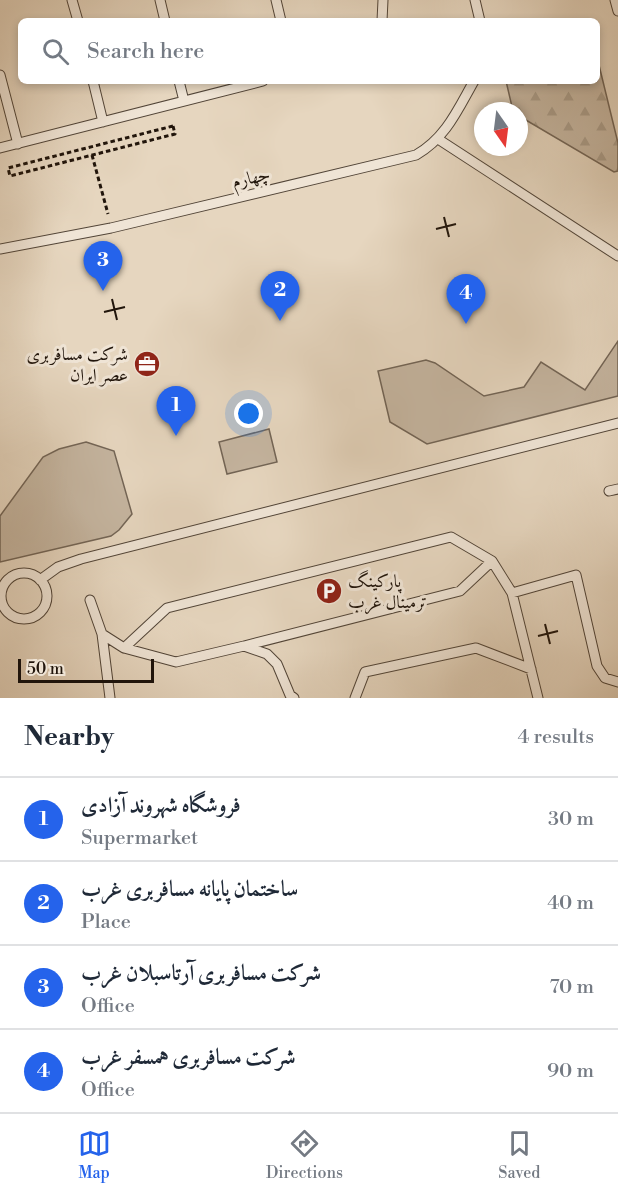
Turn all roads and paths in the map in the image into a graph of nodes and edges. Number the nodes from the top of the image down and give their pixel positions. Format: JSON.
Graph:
{"nodes":[{"id":1,"x":72,"y":0,"type":"edge"},
{"id":2,"x":160,"y":0,"type":"edge"},
{"id":3,"x":276,"y":0,"type":"edge"},
{"id":4,"x":383,"y":0,"type":"edge"},
{"id":5,"x":475,"y":0,"type":"edge"},
{"id":6,"x":615,"y":0,"type":"edge"},
{"id":7,"x":618,"y":11,"type":"edge"},
{"id":8,"x":77,"y":18,"type":"edge"},
{"id":9,"x":164,"y":18,"type":"edge"},
{"id":10,"x":280,"y":18,"type":"edge"},
{"id":11,"x":382,"y":18,"type":"edge"},
{"id":12,"x":479,"y":18,"type":"edge"},
{"id":13,"x":0,"y":75,"type":"edge"},
{"id":14,"x":94,"y":84,"type":"edge"},
{"id":15,"x":181,"y":84,"type":"edge"},
{"id":16,"x":251,"y":84,"type":"edge"},
{"id":17,"x":472,"y":84,"type":"edge"},
{"id":18,"x":184,"y":101,"type":"junction"},
{"id":19,"x":103,"y":122,"type":"junction"},
{"id":20,"x":438,"y":139,"type":"junction"},
{"id":21,"x":18,"y":144,"type":"junction"},
{"id":22,"x":0,"y":148,"type":"edge"},
{"id":23,"x":92,"y":155,"type":"junction"},
{"id":24,"x":111,"y":228,"type":"junction"},
{"id":25,"x":0,"y":249,"type":"edge"},
{"id":26,"x":618,"y":256,"type":"edge"},
{"id":27,"x":618,"y":423,"type":"edge"},
{"id":28,"x":492,"y":561,"type":"junction"},
{"id":29,"x":40,"y":580,"type":"junction"},
{"id":30,"x":512,"y":593,"type":"junction"},
{"id":31,"x":0,"y":596,"type":"edge"},
{"id":32,"x":90,"y":600,"type":"dead end"},
{"id":33,"x":102,"y":634,"type":"junction"},
{"id":34,"x":243,"y":646,"type":"junction"},
{"id":35,"x":124,"y":648,"type":"junction"},
{"id":36,"x":531,"y":669,"type":"junction"},
{"id":37,"x":618,"y":682,"type":"edge"},
{"id":38,"x":110,"y":698,"type":"edge"},
{"id":39,"x":294,"y":698,"type":"edge"},
{"id":40,"x":355,"y":698,"type":"edge"},
{"id":41,"x":538,"y":698,"type":"edge"}],
"edges":[{"from":1,"to":8,"type":"lane"},
{"from":2,"to":9,"type":"lane"},
{"from":3,"to":10,"type":"lane"},
{"from":4,"to":11,"type":"lane"},
{"from":5,"to":12,"type":"lane"},
{"from":6,"to":7,"type":"lane"},
{"from":13,"to":21,"type":"lane"},
{"from":14,"to":19,"type":"lane"},
{"from":15,"to":18,"type":"lane"},
{"from":16,"to":18,"type":"lane"},
{"from":17,"to":20,"type":"lane","name":"چهارم"},
{"from":18,"to":19,"type":"lane"},
{"from":19,"to":21,"type":"lane"},
{"from":20,"to":24,"type":"lane","name":"چهارم"},
{"from":20,"to":26,"type":"lane"},
{"from":21,"to":22,"type":"lane"},
{"from":23,"to":23,"type":"path"},
{"from":23,"to":24,"type":"path"},
{"from":24,"to":25,"type":"lane","name":"چهارم"},
{"from":27,"to":29,"type":"lane"},
{"from":28,"to":30,"type":"lane"},
{"from":28,"to":34,"type":"lane"},
{"from":28,"to":35,"type":"lane"},
{"from":29,"to":31,"type":"lane"},
{"from":29,"to":31,"type":"lane"},
{"from":30,"to":36,"type":"lane"},
{"from":30,"to":37,"type":"lane"},
{"from":32,"to":33,"type":"lane"},
{"from":33,"to":35,"type":"lane"},
{"from":33,"to":38,"type":"lane"},
{"from":34,"to":35,"type":"lane"},
{"from":34,"to":39,"type":"lane"},
{"from":36,"to":40,"type":"lane"},
{"from":36,"to":41,"type":"lane"}]}
